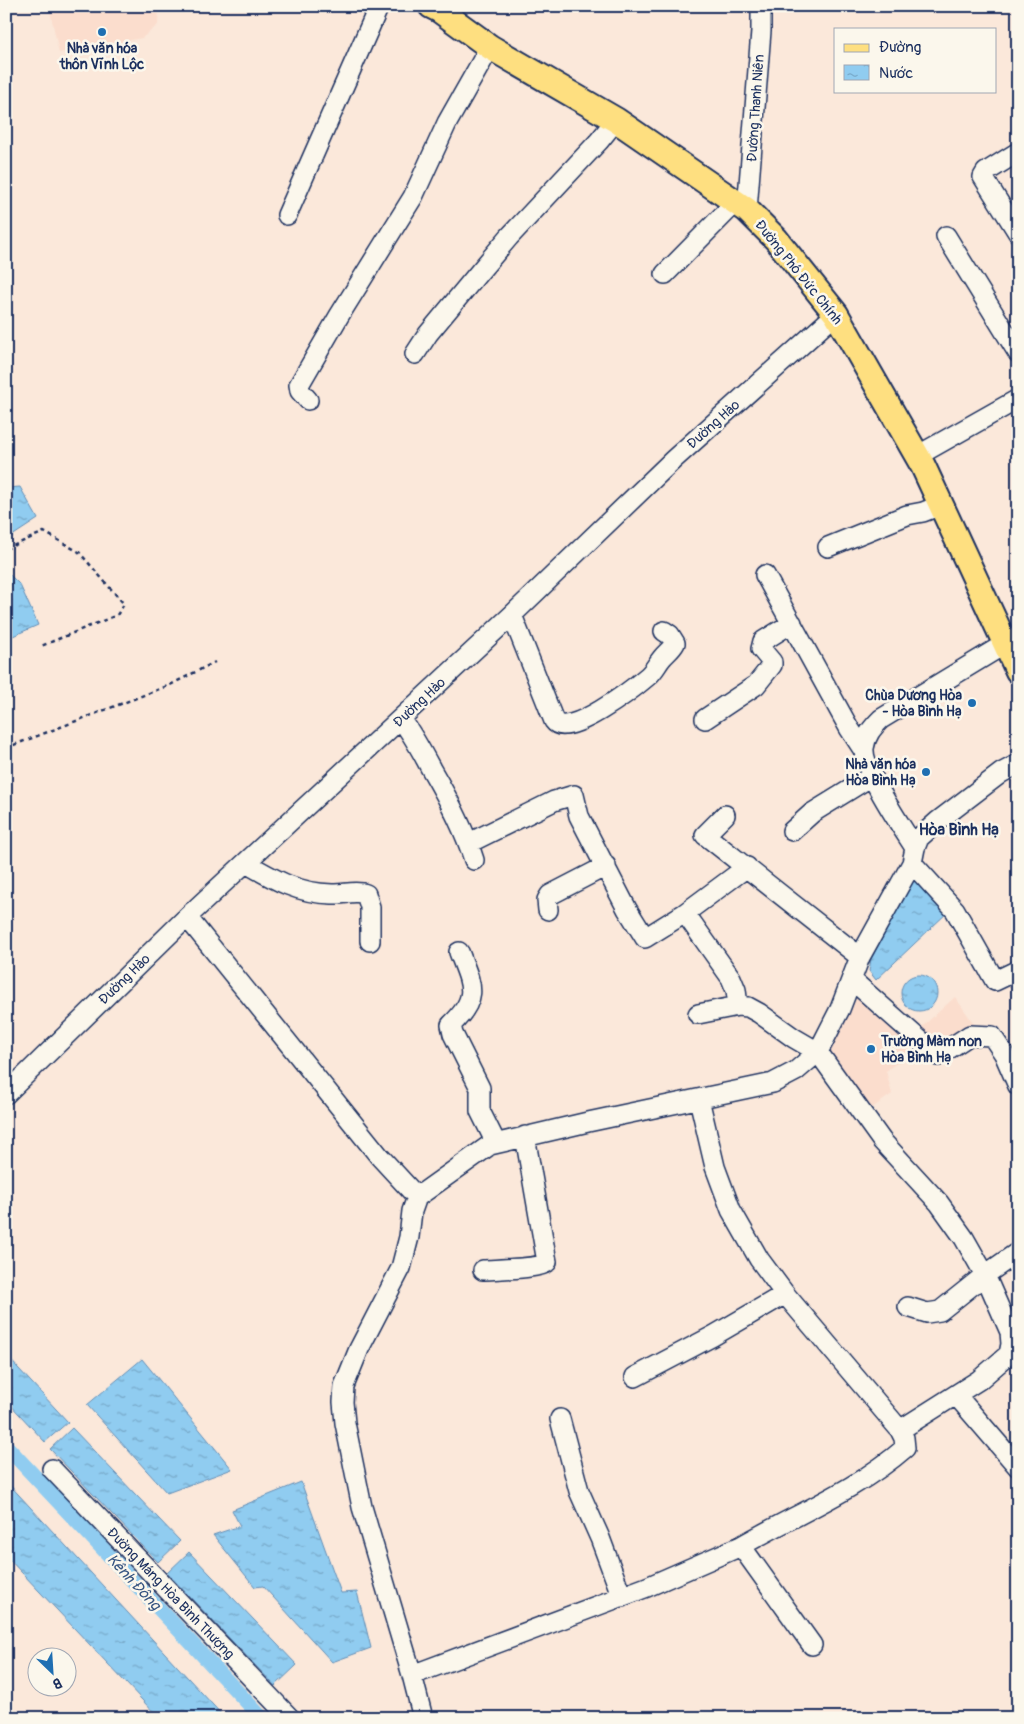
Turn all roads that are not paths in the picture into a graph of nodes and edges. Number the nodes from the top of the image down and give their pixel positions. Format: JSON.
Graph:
{"nodes":[{"id":1,"x":379,"y":6,"type":"edge"},
{"id":2,"x":431,"y":6,"type":"edge"},
{"id":3,"x":761,"y":6,"type":"edge"},
{"id":4,"x":490,"y":47,"type":"junction"},
{"id":5,"x":616,"y":120,"type":"junction"},
{"id":6,"x":1018,"y":152,"type":"edge"},
{"id":7,"x":742,"y":206,"type":"junction"},
{"id":8,"x":286,"y":215,"type":"dead end"},
{"id":9,"x":1018,"y":232,"type":"edge"},
{"id":10,"x":946,"y":236,"type":"dead end"},
{"id":11,"x":665,"y":274,"type":"dead end"},
{"id":12,"x":836,"y":314,"type":"junction"},
{"id":13,"x":1018,"y":353,"type":"edge"},
{"id":14,"x":415,"y":354,"type":"dead end"},
{"id":15,"x":1018,"y":399,"type":"edge"},
{"id":16,"x":308,"y":400,"type":"dead end"},
{"id":17,"x":917,"y":456,"type":"junction"},
{"id":18,"x":940,"y":505,"type":"junction"},
{"id":19,"x":828,"y":546,"type":"dead end"},
{"id":20,"x":765,"y":575,"type":"dead end"},
{"id":21,"x":512,"y":615,"type":"junction"},
{"id":22,"x":792,"y":623,"type":"junction"},
{"id":23,"x":664,"y":631,"type":"dead end"},
{"id":24,"x":1012,"y":640,"type":"edge"},
{"id":25,"x":1018,"y":671,"type":"edge"},
{"id":26,"x":705,"y":718,"type":"dead end"},
{"id":27,"x":401,"y":719,"type":"junction"},
{"id":28,"x":864,"y":751,"type":"junction"},
{"id":29,"x":1018,"y":764,"type":"edge"},
{"id":30,"x":872,"y":776,"type":"junction"},
{"id":31,"x":725,"y":815,"type":"dead end"},
{"id":32,"x":792,"y":831,"type":"dead end"},
{"id":33,"x":914,"y":856,"type":"junction"},
{"id":34,"x":246,"y":863,"type":"junction"},
{"id":35,"x":606,"y":866,"type":"junction"},
{"id":36,"x":747,"y":867,"type":"junction"},
{"id":37,"x":548,"y":910,"type":"dead end"},
{"id":38,"x":685,"y":913,"type":"junction"},
{"id":39,"x":187,"y":918,"type":"junction"},
{"id":40,"x":370,"y":942,"type":"dead end"},
{"id":41,"x":459,"y":952,"type":"dead end"},
{"id":42,"x":860,"y":957,"type":"junction"},
{"id":43,"x":1018,"y":970,"type":"edge"},
{"id":44,"x":852,"y":980,"type":"junction"},
{"id":45,"x":738,"y":1006,"type":"junction"},
{"id":46,"x":698,"y":1014,"type":"dead end"},
{"id":47,"x":818,"y":1052,"type":"junction"},
{"id":48,"x":1018,"y":1086,"type":"edge"},
{"id":49,"x":6,"y":1094,"type":"edge"},
{"id":50,"x":699,"y":1099,"type":"junction"},
{"id":51,"x":525,"y":1136,"type":"junction"},
{"id":52,"x":496,"y":1143,"type":"junction"},
{"id":53,"x":417,"y":1198,"type":"junction"},
{"id":54,"x":1018,"y":1252,"type":"edge"},
{"id":55,"x":483,"y":1270,"type":"dead end"},
{"id":56,"x":985,"y":1275,"type":"junction"},
{"id":57,"x":785,"y":1294,"type":"junction"},
{"id":58,"x":908,"y":1307,"type":"dead end"},
{"id":59,"x":1014,"y":1331,"type":"edge"},
{"id":60,"x":634,"y":1377,"type":"dead end"},
{"id":61,"x":956,"y":1395,"type":"junction"},
{"id":62,"x":560,"y":1419,"type":"dead end"},
{"id":63,"x":900,"y":1430,"type":"junction"},
{"id":64,"x":1017,"y":1465,"type":"edge"},
{"id":65,"x":52,"y":1469,"type":"dead end"},
{"id":66,"x":741,"y":1546,"type":"junction"},
{"id":67,"x":622,"y":1597,"type":"junction"},
{"id":68,"x":812,"y":1645,"type":"dead end"},
{"id":69,"x":412,"y":1675,"type":"junction"},
{"id":70,"x":290,"y":1718,"type":"edge"},
{"id":71,"x":422,"y":1718,"type":"edge"}],
"edges":[{"from":1,"to":8,"type":"street"},
{"from":2,"to":4,"type":"main road","name":"Đường Phó Đức Chính"},
{"from":3,"to":7,"type":"street","name":"Đường Thanh Niên"},
{"from":4,"to":5,"type":"main road","name":"Đường Phó Đức Chính"},
{"from":4,"to":16,"type":"street"},
{"from":5,"to":7,"type":"main road","name":"Đường Phó Đức Chính"},
{"from":5,"to":14,"type":"street"},
{"from":6,"to":9,"type":"street"},
{"from":7,"to":11,"type":"street"},
{"from":7,"to":12,"type":"main road","name":"Đường Phó Đức Chính"},
{"from":10,"to":13,"type":"street"},
{"from":12,"to":17,"type":"main road","name":"Đường Phó Đức Chính"},
{"from":12,"to":21,"type":"street","name":"Đường Hào"},
{"from":15,"to":17,"type":"street"},
{"from":17,"to":18,"type":"main road","name":"Đường Phó Đức Chính"},
{"from":18,"to":19,"type":"street"},
{"from":18,"to":24,"type":"main road","name":"Đường Phó Đức Chính"},
{"from":20,"to":22,"type":"street"},
{"from":21,"to":23,"type":"street"},
{"from":21,"to":27,"type":"street","name":"Đường Hào"},
{"from":22,"to":26,"type":"street"},
{"from":22,"to":28,"type":"street"},
{"from":24,"to":25,"type":"main road","name":"Đường Phó Đức Chính"},
{"from":24,"to":28,"type":"street"},
{"from":27,"to":34,"type":"street","name":"Đường Hào"},
{"from":27,"to":35,"type":"street"},
{"from":28,"to":30,"type":"street"},
{"from":29,"to":33,"type":"street"},
{"from":30,"to":32,"type":"street"},
{"from":30,"to":33,"type":"street"},
{"from":31,"to":36,"type":"street"},
{"from":33,"to":42,"type":"street"},
{"from":33,"to":43,"type":"street"},
{"from":34,"to":39,"type":"street","name":"Đường Hào"},
{"from":34,"to":40,"type":"street"},
{"from":35,"to":37,"type":"street"},
{"from":35,"to":38,"type":"street"},
{"from":36,"to":38,"type":"street"},
{"from":36,"to":42,"type":"street"},
{"from":38,"to":45,"type":"street"},
{"from":39,"to":49,"type":"street","name":"Đường Hào"},
{"from":39,"to":53,"type":"street"},
{"from":41,"to":52,"type":"street"},
{"from":42,"to":44,"type":"street"},
{"from":44,"to":47,"type":"street"},
{"from":44,"to":48,"type":"street"},
{"from":45,"to":46,"type":"street"},
{"from":45,"to":47,"type":"street"},
{"from":47,"to":50,"type":"street"},
{"from":47,"to":56,"type":"street"},
{"from":50,"to":51,"type":"street"},
{"from":50,"to":57,"type":"street"},
{"from":51,"to":52,"type":"street"},
{"from":51,"to":55,"type":"street"},
{"from":52,"to":53,"type":"street"},
{"from":53,"to":69,"type":"street"},
{"from":54,"to":56,"type":"street"},
{"from":56,"to":58,"type":"street"},
{"from":56,"to":59,"type":"street"},
{"from":57,"to":60,"type":"street"},
{"from":57,"to":63,"type":"street"},
{"from":59,"to":61,"type":"street"},
{"from":61,"to":63,"type":"street"},
{"from":61,"to":64,"type":"street"},
{"from":62,"to":67,"type":"street"},
{"from":63,"to":66,"type":"street"},
{"from":65,"to":70,"type":"street","name":"Đường Máng Hòa Bình Thượng"},
{"from":66,"to":67,"type":"street"},
{"from":66,"to":68,"type":"street"},
{"from":67,"to":69,"type":"street"},
{"from":69,"to":71,"type":"street"}]}
